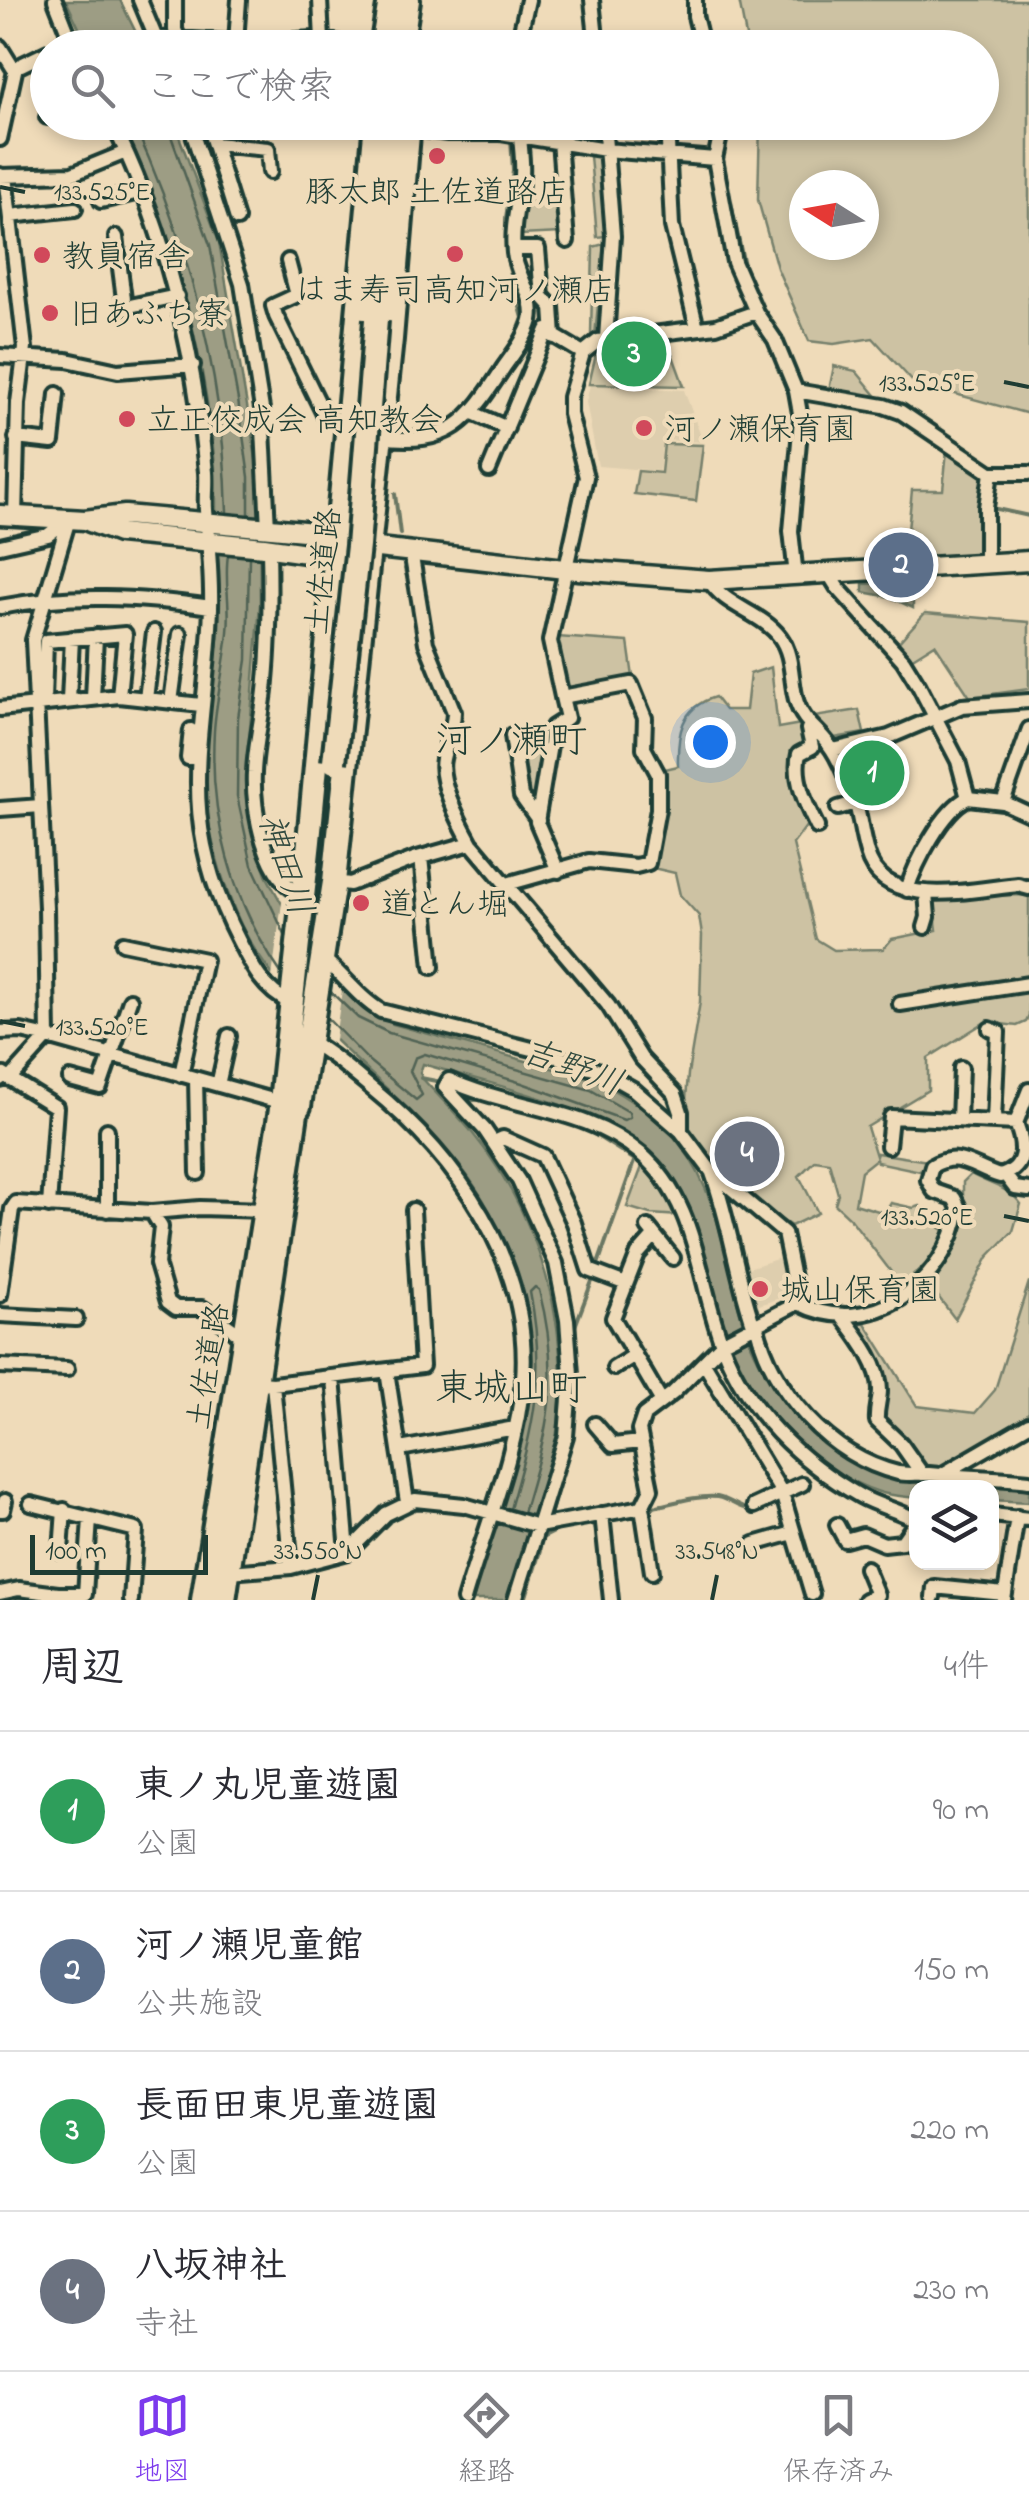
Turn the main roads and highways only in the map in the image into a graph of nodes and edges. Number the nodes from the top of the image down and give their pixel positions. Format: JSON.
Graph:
{"nodes":[{"id":1,"x":394,"y":0,"type":"edge"},
{"id":2,"x":408,"y":0,"type":"edge"},
{"id":3,"x":418,"y":0,"type":"edge"},
{"id":4,"x":386,"y":30,"type":"edge"},
{"id":5,"x":397,"y":30,"type":"edge"},
{"id":6,"x":402,"y":30,"type":"edge"},
{"id":7,"x":416,"y":30,"type":"edge"},
{"id":8,"x":375,"y":140,"type":"edge"},
{"id":9,"x":401,"y":140,"type":"edge"},
{"id":10,"x":403,"y":140,"type":"edge"},
{"id":11,"x":366,"y":327,"type":"junction"},
{"id":12,"x":306,"y":915,"type":"junction"},
{"id":13,"x":297,"y":1018,"type":"junction"},
{"id":14,"x":290,"y":1104,"type":"junction"},
{"id":15,"x":256,"y":1382,"type":"junction"},
{"id":16,"x":203,"y":1600,"type":"edge"},
{"id":17,"x":224,"y":1600,"type":"edge"}],
"edges":[{"from":1,"to":4,"type":"highway"},
{"from":1,"to":5,"type":"highway"},
{"from":2,"to":6,"type":"highway"},
{"from":3,"to":7,"type":"highway"},
{"from":8,"to":11,"type":"highway"},
{"from":9,"to":11,"type":"highway","name":"土佐道路"},
{"from":10,"to":13,"type":"highway"},
{"from":11,"to":12,"type":"highway"},
{"from":11,"to":12,"type":"highway","name":"土佐道路","bridge":true},
{"from":12,"to":13,"type":"highway","name":"土佐道路"},
{"from":13,"to":14,"type":"highway","name":"土佐道路"},
{"from":14,"to":15,"type":"highway","name":"土佐道路"},
{"from":14,"to":15,"type":"highway","name":"土佐道路"},
{"from":15,"to":16,"type":"highway","name":"土佐道路"},
{"from":15,"to":17,"type":"highway","name":"土佐道路"}]}
